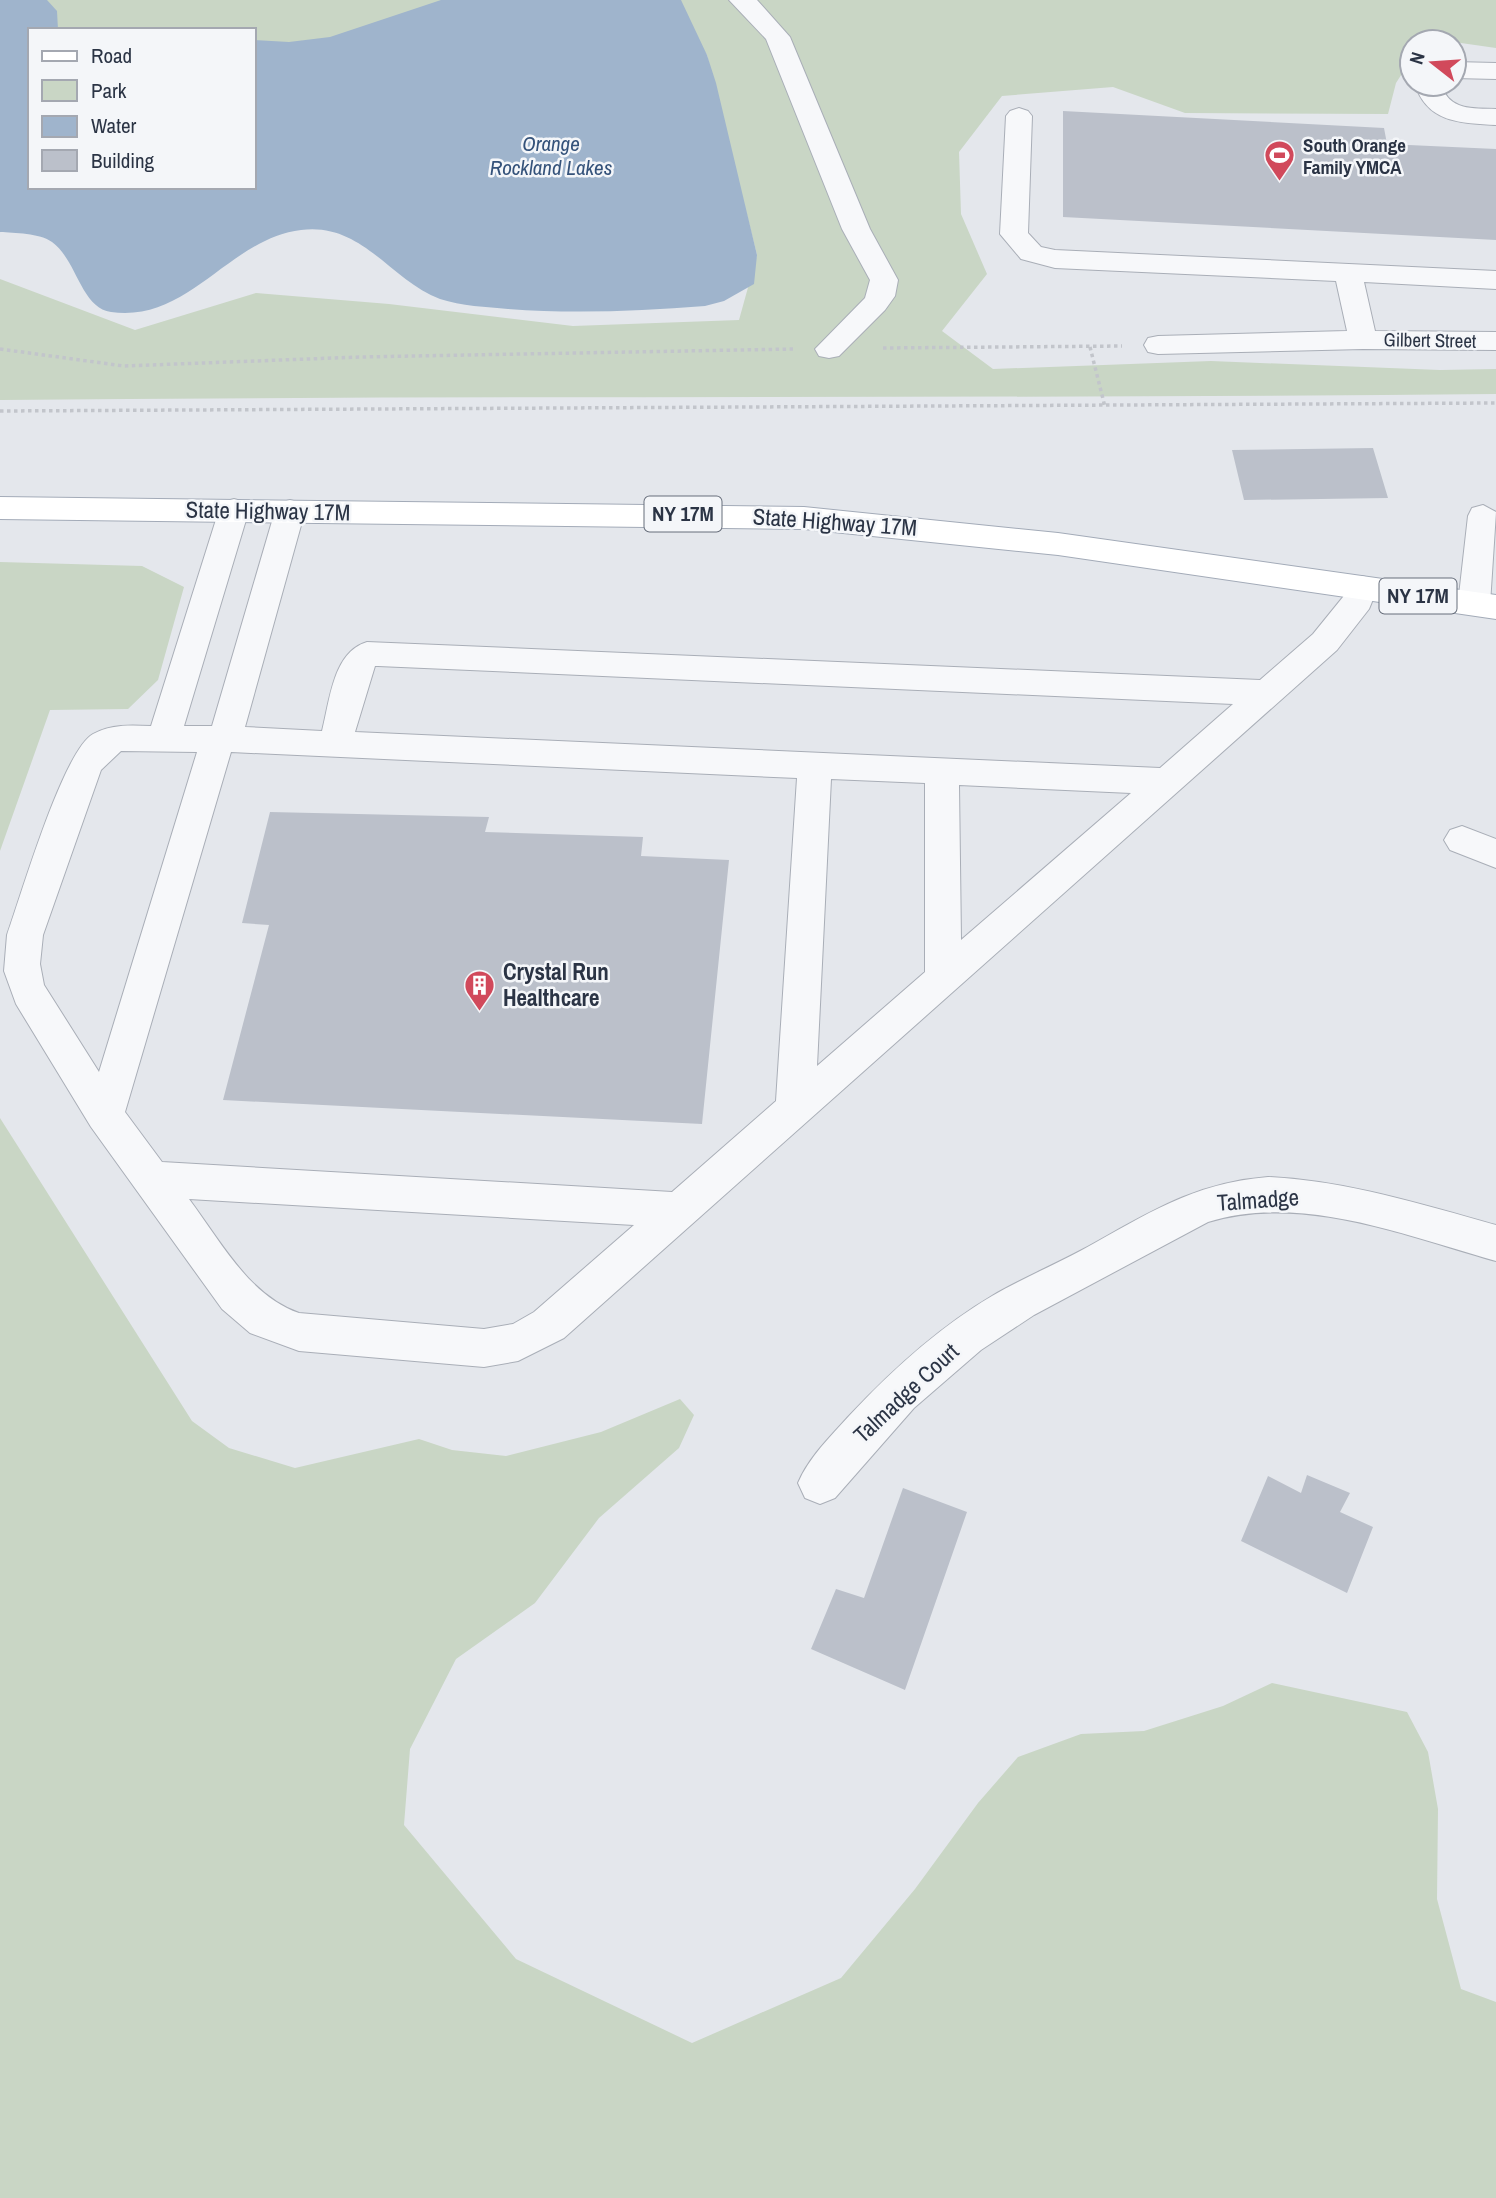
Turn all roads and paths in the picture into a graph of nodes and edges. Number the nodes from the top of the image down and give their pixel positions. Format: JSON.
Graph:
{"nodes":[{"id":1,"x":741,"y":0,"type":"edge"},
{"id":2,"x":1468,"y":70,"type":"edge"},
{"id":3,"x":1496,"y":71,"type":"edge"},
{"id":4,"x":1432,"y":98,"type":"edge"},
{"id":5,"x":1019,"y":116,"type":"dead end"},
{"id":6,"x":1496,"y":117,"type":"edge"},
{"id":7,"x":1348,"y":274,"type":"junction"},
{"id":8,"x":1496,"y":280,"type":"edge"},
{"id":9,"x":1363,"y":340,"type":"junction"},
{"id":10,"x":1496,"y":341,"type":"edge"},
{"id":11,"x":1158,"y":345,"type":"joint"},
{"id":12,"x":1090,"y":347,"type":"junction"},
{"id":13,"x":0,"y":349,"type":"edge"},
{"id":14,"x":829,"y":349,"type":"junction"},
{"id":15,"x":1496,"y":403,"type":"edge"},
{"id":16,"x":1105,"y":408,"type":"junction"},
{"id":17,"x":0,"y":411,"type":"edge"},
{"id":18,"x":0,"y":508,"type":"edge"},
{"id":19,"x":234,"y":510,"type":"junction"},
{"id":20,"x":290,"y":511,"type":"junction"},
{"id":21,"x":1483,"y":516,"type":"dead end"},
{"id":22,"x":1362,"y":587,"type":"junction"},
{"id":23,"x":1485,"y":606,"type":"edge"},
{"id":24,"x":1268,"y":693,"type":"junction"},
{"id":25,"x":164,"y":737,"type":"junction"},
{"id":26,"x":222,"y":740,"type":"junction"},
{"id":27,"x":335,"y":745,"type":"junction"},
{"id":28,"x":815,"y":766,"type":"junction"},
{"id":29,"x":942,"y":772,"type":"junction"},
{"id":30,"x":1166,"y":781,"type":"junction"},
{"id":31,"x":1462,"y":840,"type":"dead end"},
{"id":32,"x":1496,"y":854,"type":"edge"},
{"id":33,"x":943,"y":980,"type":"junction"},
{"id":34,"x":795,"y":1110,"type":"junction"},
{"id":35,"x":106,"y":1115,"type":"junction"},
{"id":36,"x":151,"y":1179,"type":"junction"},
{"id":37,"x":679,"y":1210,"type":"junction"},
{"id":38,"x":1496,"y":1243,"type":"edge"},
{"id":39,"x":1037,"y":1292,"type":"joint"},
{"id":40,"x":820,"y":1483,"type":"dead end"}],
"edges":[{"from":1,"to":14,"type":"street"},
{"from":2,"to":3,"type":"street"},
{"from":4,"to":6,"type":"street"},
{"from":5,"to":7,"type":"street"},
{"from":7,"to":8,"type":"street"},
{"from":7,"to":9,"type":"street"},
{"from":9,"to":10,"type":"street","name":"Gilbert Street"},
{"from":9,"to":11,"type":"street","name":"Gilbert Street"},
{"from":11,"to":12,"type":"path"},
{"from":12,"to":14,"type":"path"},
{"from":12,"to":16,"type":"path"},
{"from":13,"to":14,"type":"path"},
{"from":15,"to":16,"type":"path"},
{"from":16,"to":17,"type":"path"},
{"from":18,"to":19,"type":"main road","name":"State Highway 17M","number":"NY 17M"},
{"from":19,"to":20,"type":"main road","name":"State Highway 17M","number":"NY 17M"},
{"from":19,"to":25,"type":"street"},
{"from":20,"to":22,"type":"main road","name":"State Highway 17M","number":"NY 17M"},
{"from":20,"to":26,"type":"street"},
{"from":21,"to":23,"type":"street"},
{"from":22,"to":23,"type":"main road","name":"State Highway 17M","number":"NY 17M"},
{"from":22,"to":24,"type":"street"},
{"from":24,"to":27,"type":"street"},
{"from":24,"to":30,"type":"street"},
{"from":25,"to":26,"type":"street"},
{"from":25,"to":35,"type":"street"},
{"from":26,"to":27,"type":"street"},
{"from":26,"to":35,"type":"street"},
{"from":27,"to":28,"type":"street"},
{"from":28,"to":29,"type":"street"},
{"from":28,"to":34,"type":"street"},
{"from":29,"to":30,"type":"street"},
{"from":29,"to":33,"type":"street"},
{"from":30,"to":33,"type":"street"},
{"from":31,"to":32,"type":"street"},
{"from":33,"to":34,"type":"street"},
{"from":34,"to":37,"type":"street"},
{"from":35,"to":36,"type":"street"},
{"from":36,"to":37,"type":"street"},
{"from":36,"to":37,"type":"street"},
{"from":38,"to":39,"type":"street","name":"Talmadge"},
{"from":39,"to":40,"type":"street","name":"Talmadge Court"}]}
